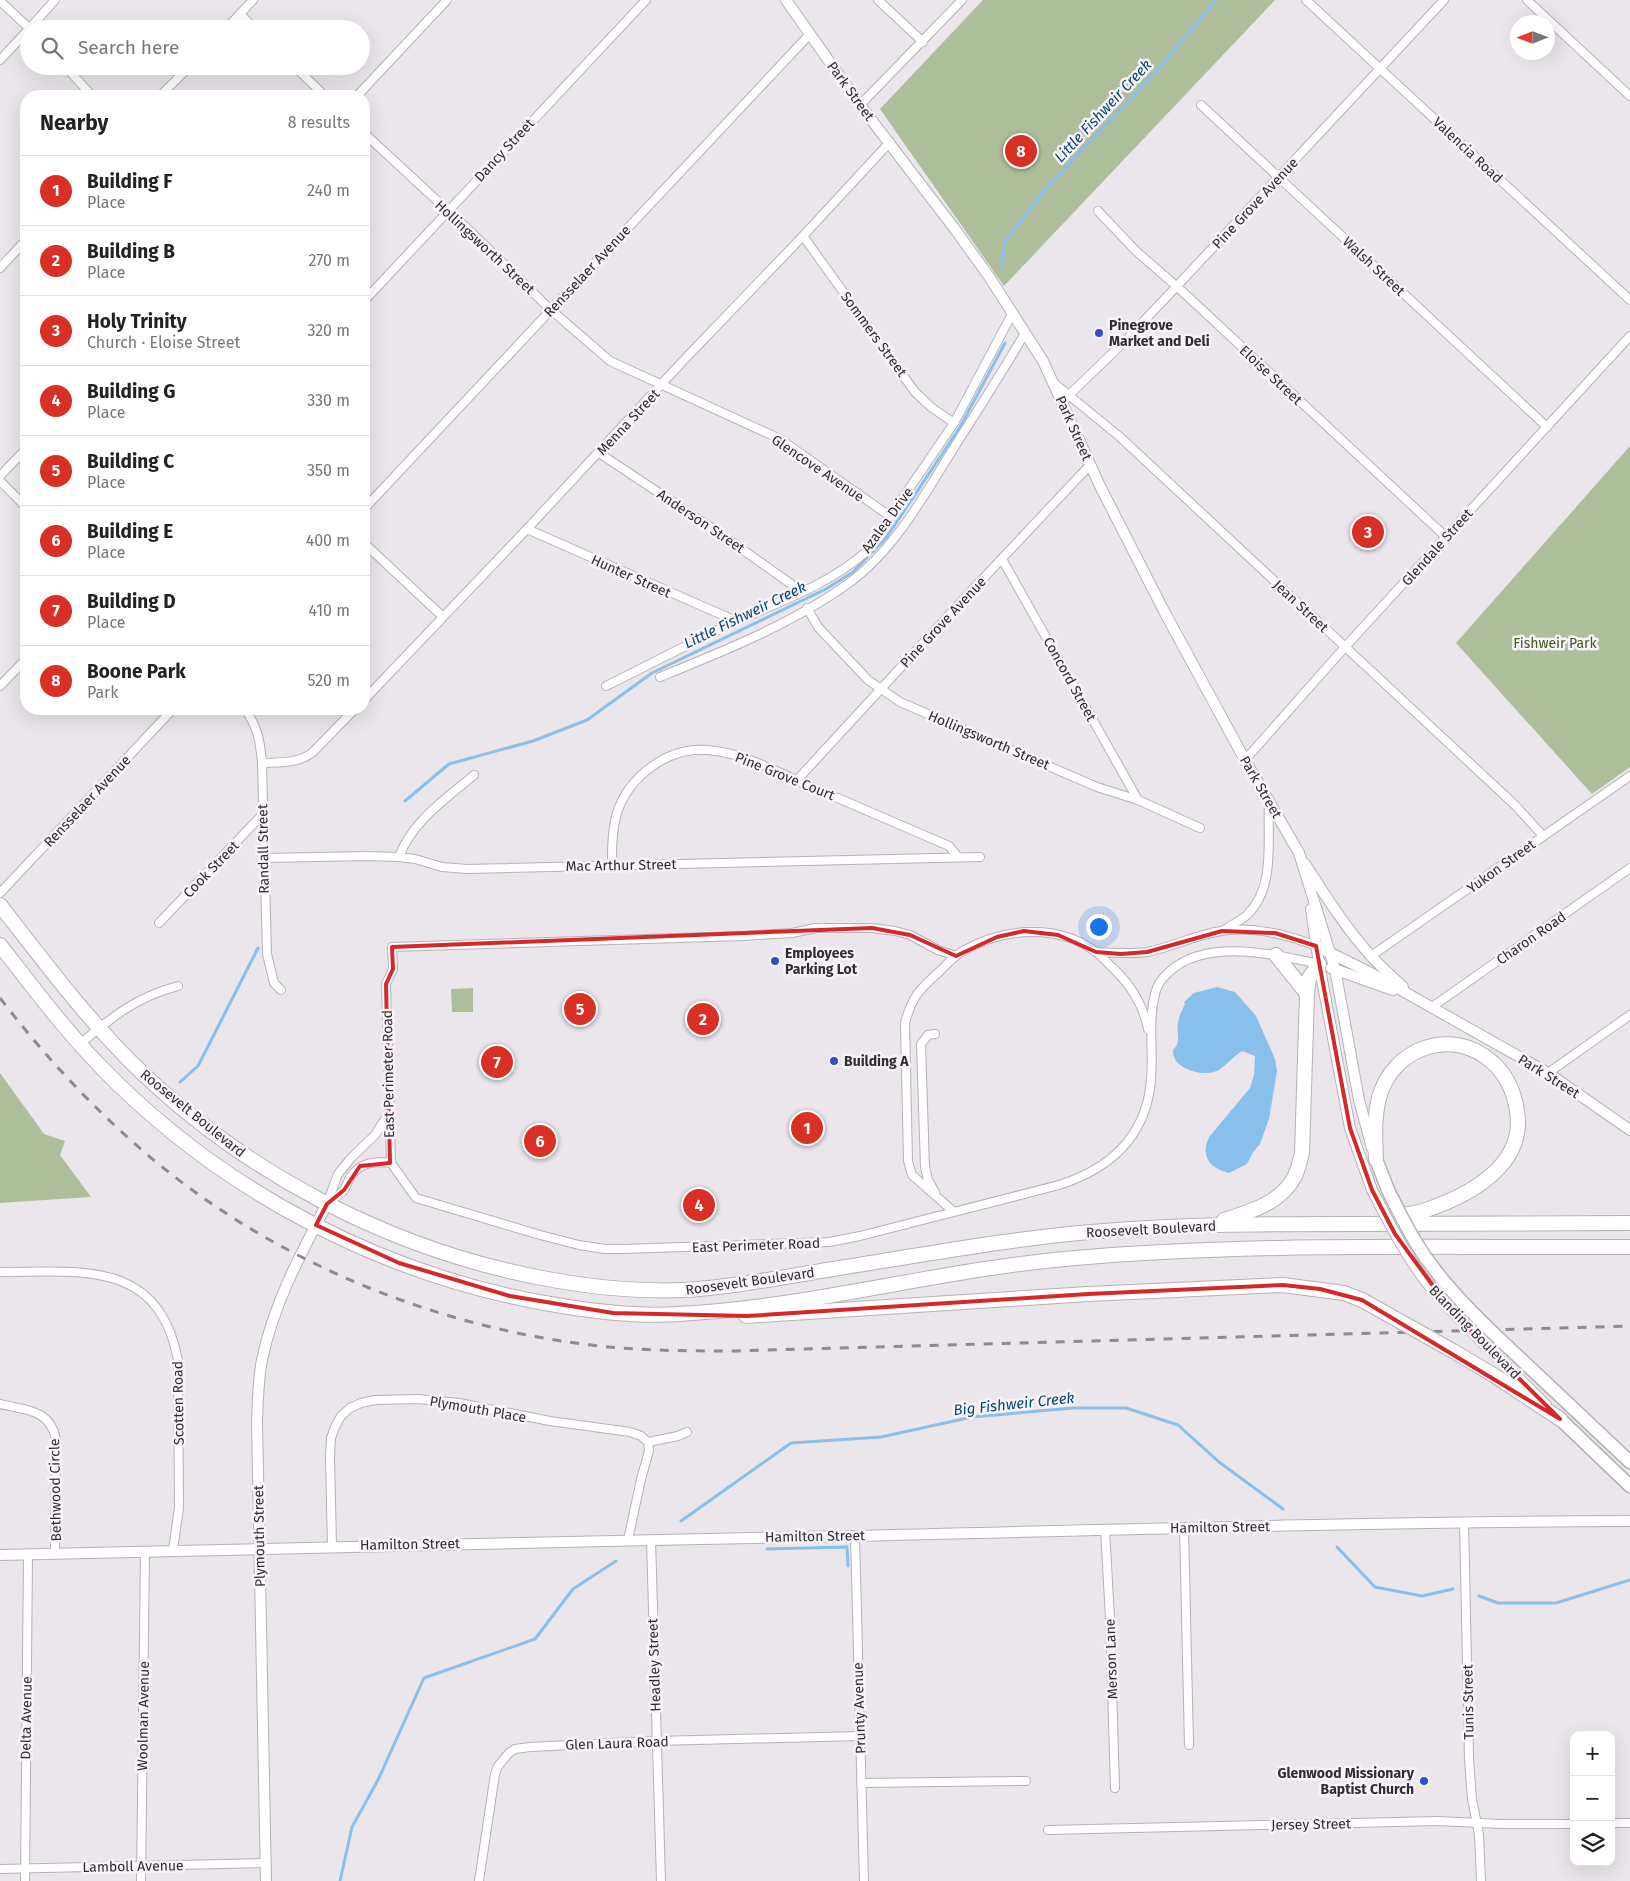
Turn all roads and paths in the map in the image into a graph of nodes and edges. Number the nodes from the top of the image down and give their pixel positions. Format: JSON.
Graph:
{"nodes":[{"id":1,"x":56,"y":0,"type":"edge"},
{"id":2,"x":253,"y":0,"type":"edge"},
{"id":3,"x":447,"y":0,"type":"edge"},
{"id":4,"x":646,"y":0,"type":"edge"},
{"id":5,"x":786,"y":0,"type":"edge"},
{"id":6,"x":878,"y":0,"type":"edge"},
{"id":7,"x":962,"y":0,"type":"edge"},
{"id":8,"x":1306,"y":0,"type":"edge"},
{"id":9,"x":1444,"y":0,"type":"edge"},
{"id":10,"x":1527,"y":0,"type":"edge"},
{"id":11,"x":0,"y":1,"type":"edge"},
{"id":12,"x":240,"y":14,"type":"junction"},
{"id":13,"x":20,"y":20,"type":"edge"},
{"id":14,"x":38,"y":20,"type":"edge"},
{"id":15,"x":234,"y":20,"type":"edge"},
{"id":16,"x":246,"y":20,"type":"edge"},
{"id":17,"x":810,"y":34,"type":"junction"},
{"id":18,"x":20,"y":39,"type":"edge"},
{"id":19,"x":922,"y":42,"type":"junction"},
{"id":20,"x":0,"y":60,"type":"edge"},
{"id":21,"x":1379,"y":68,"type":"junction"},
{"id":22,"x":73,"y":75,"type":"edge"},
{"id":23,"x":181,"y":75,"type":"edge"},
{"id":24,"x":303,"y":75,"type":"edge"},
{"id":25,"x":87,"y":90,"type":"edge"},
{"id":26,"x":166,"y":90,"type":"edge"},
{"id":27,"x":319,"y":90,"type":"edge"},
{"id":28,"x":363,"y":90,"type":"edge"},
{"id":29,"x":1630,"y":96,"type":"edge"},
{"id":30,"x":860,"y":105,"type":"junction"},
{"id":31,"x":1200,"y":105,"type":"dead end"},
{"id":32,"x":370,"y":139,"type":"edge"},
{"id":33,"x":890,"y":142,"type":"junction"},
{"id":34,"x":1278,"y":177,"type":"junction"},
{"id":35,"x":448,"y":211,"type":"junction"},
{"id":36,"x":1098,"y":211,"type":"dead end"},
{"id":37,"x":803,"y":236,"type":"junction"},
{"id":38,"x":20,"y":246,"type":"edge"},
{"id":39,"x":0,"y":268,"type":"edge"},
{"id":40,"x":1176,"y":287,"type":"junction"},
{"id":41,"x":370,"y":295,"type":"edge"},
{"id":42,"x":1630,"y":300,"type":"edge"},
{"id":43,"x":551,"y":310,"type":"junction"},
{"id":44,"x":1012,"y":314,"type":"junction"},
{"id":45,"x":1025,"y":333,"type":"junction"},
{"id":46,"x":1630,"y":336,"type":"edge"},
{"id":47,"x":661,"y":386,"type":"junction"},
{"id":48,"x":1066,"y":399,"type":"junction"},
{"id":49,"x":954,"y":423,"type":"junction"},
{"id":50,"x":1547,"y":427,"type":"junction"},
{"id":51,"x":599,"y":453,"type":"junction"},
{"id":52,"x":20,"y":455,"type":"edge"},
{"id":53,"x":1090,"y":465,"type":"junction"},
{"id":54,"x":0,"y":476,"type":"edge"},
{"id":55,"x":0,"y":482,"type":"edge"},
{"id":56,"x":20,"y":501,"type":"edge"},
{"id":57,"x":370,"y":503,"type":"edge"},
{"id":58,"x":891,"y":517,"type":"junction"},
{"id":59,"x":527,"y":530,"type":"junction"},
{"id":60,"x":1446,"y":537,"type":"junction"},
{"id":61,"x":370,"y":549,"type":"edge"},
{"id":62,"x":1002,"y":559,"type":"junction"},
{"id":63,"x":800,"y":593,"type":"junction"},
{"id":64,"x":807,"y":608,"type":"junction"},
{"id":65,"x":443,"y":616,"type":"junction"},
{"id":66,"x":736,"y":622,"type":"junction"},
{"id":67,"x":1345,"y":647,"type":"junction"},
{"id":68,"x":20,"y":665,"type":"edge"},
{"id":69,"x":660,"y":677,"type":"dead end"},
{"id":70,"x":0,"y":686,"type":"edge"},
{"id":71,"x":606,"y":686,"type":"dead end"},
{"id":72,"x":881,"y":690,"type":"junction"},
{"id":73,"x":370,"y":694,"type":"edge"},
{"id":74,"x":167,"y":715,"type":"edge"},
{"id":75,"x":249,"y":715,"type":"edge"},
{"id":76,"x":349,"y":715,"type":"edge"},
{"id":77,"x":1245,"y":760,"type":"junction"},
{"id":78,"x":262,"y":763,"type":"junction"},
{"id":79,"x":474,"y":774,"type":"dead end"},
{"id":80,"x":1630,"y":776,"type":"edge"},
{"id":81,"x":796,"y":780,"type":"junction"},
{"id":82,"x":1138,"y":800,"type":"junction"},
{"id":83,"x":1269,"y":804,"type":"junction"},
{"id":84,"x":262,"y":815,"type":"junction"},
{"id":85,"x":1200,"y":828,"type":"dead end"},
{"id":86,"x":1544,"y":836,"type":"junction"},
{"id":87,"x":1299,"y":853,"type":"junction"},
{"id":88,"x":399,"y":857,"type":"junction"},
{"id":89,"x":980,"y":857,"type":"dead end"},
{"id":90,"x":264,"y":858,"type":"junction"},
{"id":91,"x":958,"y":858,"type":"junction"},
{"id":92,"x":612,"y":866,"type":"junction"},
{"id":93,"x":1630,"y":868,"type":"edge"},
{"id":94,"x":1309,"y":888,"type":"junction"},
{"id":95,"x":0,"y":893,"type":"edge"},
{"id":96,"x":0,"y":905,"type":"edge"},
{"id":97,"x":159,"y":923,"type":"dead end"},
{"id":98,"x":1222,"y":931,"type":"junction"},
{"id":99,"x":0,"y":945,"type":"edge"},
{"id":100,"x":1316,"y":946,"type":"junction"},
{"id":101,"x":1096,"y":952,"type":"junction"},
{"id":102,"x":1331,"y":954,"type":"junction"},
{"id":103,"x":1276,"y":955,"type":"junction"},
{"id":104,"x":956,"y":956,"type":"junction"},
{"id":105,"x":1371,"y":956,"type":"junction"},
{"id":106,"x":1318,"y":964,"type":"junction"},
{"id":107,"x":1335,"y":969,"type":"junction"},
{"id":108,"x":178,"y":986,"type":"dead end"},
{"id":109,"x":281,"y":990,"type":"dead end"},
{"id":110,"x":1307,"y":994,"type":"junction"},
{"id":111,"x":1413,"y":996,"type":"junction"},
{"id":112,"x":1432,"y":1007,"type":"junction"},
{"id":113,"x":1630,"y":1015,"type":"edge"},
{"id":114,"x":98,"y":1028,"type":"junction"},
{"id":115,"x":935,"y":1034,"type":"dead end"},
{"id":116,"x":80,"y":1044,"type":"junction"},
{"id":117,"x":1150,"y":1045,"type":"junction"},
{"id":118,"x":1548,"y":1073,"type":"junction"},
{"id":119,"x":389,"y":1113,"type":"junction"},
{"id":120,"x":1630,"y":1130,"type":"edge"},
{"id":121,"x":1376,"y":1159,"type":"junction"},
{"id":122,"x":390,"y":1163,"type":"junction"},
{"id":123,"x":939,"y":1198,"type":"junction"},
{"id":124,"x":327,"y":1204,"type":"junction"},
{"id":125,"x":953,"y":1211,"type":"junction"},
{"id":126,"x":1630,"y":1216,"type":"edge"},
{"id":127,"x":1623,"y":1223,"type":"edge"},
{"id":128,"x":1358,"y":1224,"type":"junction"},
{"id":129,"x":1209,"y":1225,"type":"junction"},
{"id":130,"x":316,"y":1226,"type":"junction"},
{"id":131,"x":1627,"y":1246,"type":"edge"},
{"id":132,"x":0,"y":1272,"type":"edge"},
{"id":133,"x":677,"y":1315,"type":"junction"},
{"id":134,"x":0,"y":1404,"type":"edge"},
{"id":135,"x":1560,"y":1419,"type":"junction"},
{"id":136,"x":687,"y":1432,"type":"dead end"},
{"id":137,"x":648,"y":1442,"type":"junction"},
{"id":138,"x":1630,"y":1462,"type":"edge"},
{"id":139,"x":1630,"y":1486,"type":"edge"},
{"id":140,"x":1630,"y":1521,"type":"edge"},
{"id":141,"x":1464,"y":1522,"type":"junction"},
{"id":142,"x":1184,"y":1527,"type":"junction"},
{"id":143,"x":1105,"y":1529,"type":"junction"},
{"id":144,"x":854,"y":1536,"type":"junction"},
{"id":145,"x":628,"y":1540,"type":"junction"},
{"id":146,"x":651,"y":1540,"type":"junction"},
{"id":147,"x":332,"y":1546,"type":"junction"},
{"id":148,"x":259,"y":1547,"type":"junction"},
{"id":149,"x":173,"y":1550,"type":"junction"},
{"id":150,"x":145,"y":1551,"type":"junction"},
{"id":151,"x":56,"y":1553,"type":"junction"},
{"id":152,"x":28,"y":1554,"type":"junction"},
{"id":153,"x":0,"y":1555,"type":"edge"},
{"id":154,"x":860,"y":1736,"type":"junction"},
{"id":155,"x":656,"y":1741,"type":"junction"},
{"id":156,"x":1189,"y":1745,"type":"dead end"},
{"id":157,"x":1026,"y":1781,"type":"dead end"},
{"id":158,"x":861,"y":1783,"type":"junction"},
{"id":159,"x":1115,"y":1788,"type":"dead end"},
{"id":160,"x":1630,"y":1823,"type":"edge"},
{"id":161,"x":1476,"y":1824,"type":"junction"},
{"id":162,"x":1570,"y":1824,"type":"edge"},
{"id":163,"x":1615,"y":1824,"type":"edge"},
{"id":164,"x":1048,"y":1830,"type":"dead end"},
{"id":165,"x":266,"y":1863,"type":"junction"},
{"id":166,"x":141,"y":1866,"type":"junction"},
{"id":167,"x":25,"y":1868,"type":"junction"},
{"id":168,"x":0,"y":1869,"type":"edge"},
{"id":169,"x":25,"y":1881,"type":"edge"},
{"id":170,"x":141,"y":1881,"type":"edge"},
{"id":171,"x":266,"y":1881,"type":"edge"},
{"id":172,"x":479,"y":1881,"type":"edge"},
{"id":173,"x":661,"y":1881,"type":"edge"},
{"id":174,"x":864,"y":1881,"type":"edge"},
{"id":175,"x":1481,"y":1881,"type":"edge"}],
"edges":[{"from":1,"to":14,"type":"street"},
{"from":2,"to":12,"type":"street"},
{"from":3,"to":28,"type":"street"},
{"from":4,"to":35,"type":"street","name":"Dancy Street"},
{"from":5,"to":17,"type":"street","name":"Park Street"},
{"from":6,"to":19,"type":"street"},
{"from":7,"to":19,"type":"street"},
{"from":8,"to":21,"type":"street","name":"Valencia Road"},
{"from":9,"to":21,"type":"street","name":"Pine Grove Avenue"},
{"from":10,"to":29,"type":"street"},
{"from":11,"to":13,"type":"street"},
{"from":12,"to":15,"type":"street"},
{"from":12,"to":16,"type":"street"},
{"from":17,"to":30,"type":"street","name":"Park Street"},
{"from":17,"to":43,"type":"street","name":"Rensselaer Avenue"},
{"from":18,"to":20,"type":"street"},
{"from":19,"to":30,"type":"street"},
{"from":21,"to":34,"type":"street","name":"Pine Grove Avenue"},
{"from":21,"to":42,"type":"street","name":"Valencia Road"},
{"from":22,"to":25,"type":"street"},
{"from":23,"to":26,"type":"street"},
{"from":24,"to":27,"type":"street"},
{"from":30,"to":33,"type":"street","name":"Park Street"},
{"from":31,"to":34,"type":"street","name":"Walsh Street"},
{"from":32,"to":35,"type":"street","name":"Hollingsworth Street"},
{"from":33,"to":37,"type":"street","name":"Menna Street"},
{"from":33,"to":44,"type":"street","name":"Park Street"},
{"from":34,"to":40,"type":"street","name":"Pine Grove Avenue"},
{"from":34,"to":50,"type":"street","name":"Walsh Street"},
{"from":35,"to":41,"type":"street","name":"Dancy Street"},
{"from":35,"to":43,"type":"street","name":"Hollingsworth Street"},
{"from":36,"to":40,"type":"street","name":"Eloise Street"},
{"from":37,"to":47,"type":"street","name":"Menna Street"},
{"from":37,"to":49,"type":"street","name":"Sommers Street"},
{"from":38,"to":39,"type":"street"},
{"from":40,"to":48,"type":"street","name":"Pine Grove Avenue"},
{"from":40,"to":60,"type":"street","name":"Eloise Street"},
{"from":43,"to":47,"type":"street","name":"Hollingsworth Street"},
{"from":43,"to":57,"type":"street","name":"Rensselaer Avenue"},
{"from":44,"to":45,"type":"street","name":"Park Street"},
{"from":44,"to":49,"type":"street","name":"Azalea Drive"},
{"from":45,"to":48,"type":"street","name":"Park Street"},
{"from":45,"to":64,"type":"street","name":"Azalea Drive"},
{"from":46,"to":50,"type":"street","name":"Glendale Street"},
{"from":47,"to":51,"type":"street","name":"Menna Street"},
{"from":47,"to":58,"type":"street","name":"Glencove Avenue"},
{"from":48,"to":53,"type":"street","name":"Park Street"},
{"from":48,"to":67,"type":"street","name":"Jean Street"},
{"from":49,"to":58,"type":"street","name":"Azalea Drive"},
{"from":50,"to":60,"type":"street","name":"Glendale Street"},
{"from":51,"to":59,"type":"street","name":"Menna Street"},
{"from":51,"to":63,"type":"street","name":"Anderson Street"},
{"from":52,"to":54,"type":"street"},
{"from":53,"to":62,"type":"street","name":"Pine Grove Avenue"},
{"from":53,"to":77,"type":"street","name":"Park Street"},
{"from":55,"to":56,"type":"street"},
{"from":58,"to":63,"type":"street","name":"Azalea Drive"},
{"from":59,"to":65,"type":"street","name":"Menna Street"},
{"from":59,"to":66,"type":"street","name":"Hunter Street"},
{"from":60,"to":67,"type":"street","name":"Glendale Street"},
{"from":61,"to":65,"type":"street"},
{"from":62,"to":72,"type":"street","name":"Pine Grove Avenue"},
{"from":62,"to":82,"type":"street","name":"Concord Street"},
{"from":63,"to":66,"type":"street","name":"Azalea Drive"},
{"from":64,"to":69,"type":"street","name":"Azalea Drive"},
{"from":64,"to":72,"type":"street","name":"Hollingsworth Street"},
{"from":65,"to":73,"type":"street","name":"Menna Street"},
{"from":66,"to":71,"type":"street","name":"Azalea Drive"},
{"from":67,"to":77,"type":"street","name":"Glendale Street"},
{"from":67,"to":86,"type":"street","name":"Jean Street"},
{"from":68,"to":70,"type":"street"},
{"from":72,"to":81,"type":"street","name":"Pine Grove Avenue"},
{"from":72,"to":82,"type":"street","name":"Hollingsworth Street"},
{"from":74,"to":95,"type":"street","name":"Rensselaer Avenue"},
{"from":75,"to":78,"type":"street","name":"Randall Street"},
{"from":76,"to":78,"type":"street"},
{"from":77,"to":83,"type":"street","name":"Park Street"},
{"from":78,"to":84,"type":"street","name":"Randall Street"},
{"from":79,"to":88,"type":"street"},
{"from":80,"to":86,"type":"street","name":"Yukon Street"},
{"from":81,"to":91,"type":"street","name":"Pine Grove Court"},
{"from":81,"to":92,"type":"street","name":"Pine Grove Court"},
{"from":82,"to":85,"type":"street","name":"Hollingsworth Street"},
{"from":83,"to":87,"type":"street","name":"Park Street"},
{"from":83,"to":98,"type":"street"},
{"from":84,"to":90,"type":"street","name":"Randall Street"},
{"from":84,"to":97,"type":"street","name":"Cook Street"},
{"from":86,"to":105,"type":"street","name":"Yukon Street"},
{"from":87,"to":94,"type":"street","name":"Park Street"},
{"from":87,"to":105,"type":"street"},
{"from":88,"to":90,"type":"street","name":"Mac Arthur Street"},
{"from":88,"to":92,"type":"street","name":"Mac Arthur Street"},
{"from":89,"to":91,"type":"street","name":"Mac Arthur Street"},
{"from":90,"to":109,"type":"street","name":"Randall Street"},
{"from":91,"to":92,"type":"street","name":"Mac Arthur Street"},
{"from":93,"to":112,"type":"street","name":"Charon Road"},
{"from":94,"to":100,"type":"street","name":"Park Street"},
{"from":94,"to":102,"type":"street","name":"Park Street"},
{"from":96,"to":114,"type":"highway","name":"Roosevelt Boulevard"},
{"from":98,"to":100,"type":"street"},
{"from":98,"to":101,"type":"street"},
{"from":99,"to":116,"type":"highway","name":"Roosevelt Boulevard"},
{"from":100,"to":102,"type":"street","name":"Park Street"},
{"from":100,"to":106,"type":"street","name":"Blanding Boulevard"},
{"from":101,"to":104,"type":"street"},
{"from":101,"to":117,"type":"street"},
{"from":102,"to":107,"type":"street","name":"Blanding Boulevard"},
{"from":102,"to":111,"type":"street","name":"Park Street"},
{"from":103,"to":106,"type":"street"},
{"from":103,"to":110,"type":"highway"},
{"from":103,"to":117,"type":"street"},
{"from":104,"to":119,"type":"street","name":"East Perimeter Road"},
{"from":104,"to":123,"type":"street"},
{"from":105,"to":111,"type":"street"},
{"from":106,"to":107,"type":"street","name":"Park Street"},
{"from":106,"to":110,"type":"highway"},
{"from":106,"to":135,"type":"street","name":"Blanding Boulevard","bridge":true},
{"from":107,"to":111,"type":"street","name":"Park Street"},
{"from":107,"to":121,"type":"street","name":"Blanding Boulevard"},
{"from":108,"to":114,"type":"street"},
{"from":110,"to":129,"type":"highway"},
{"from":111,"to":112,"type":"street","name":"Park Street"},
{"from":112,"to":118,"type":"street","name":"Park Street"},
{"from":113,"to":118,"type":"street"},
{"from":114,"to":116,"type":"street"},
{"from":114,"to":124,"type":"highway","name":"Roosevelt Boulevard"},
{"from":115,"to":123,"type":"street"},
{"from":116,"to":130,"type":"highway","name":"Roosevelt Boulevard"},
{"from":117,"to":125,"type":"street","name":"East Perimeter Road"},
{"from":118,"to":120,"type":"street","name":"Park Street"},
{"from":119,"to":122,"type":"street","name":"East Perimeter Road"},
{"from":119,"to":124,"type":"street"},
{"from":121,"to":128,"type":"highway"},
{"from":121,"to":138,"type":"main road","name":"Blanding Boulevard","bridge":true},
{"from":122,"to":124,"type":"street"},
{"from":122,"to":125,"type":"street","name":"East Perimeter Road"},
{"from":123,"to":125,"type":"street"},
{"from":124,"to":129,"type":"highway","name":"Roosevelt Boulevard"},
{"from":124,"to":130,"type":"street","name":"Plymouth Street"},
{"from":126,"to":127,"type":"highway"},
{"from":127,"to":128,"type":"highway","name":"Roosevelt Boulevard"},
{"from":128,"to":129,"type":"highway","name":"Roosevelt Boulevard"},
{"from":130,"to":133,"type":"highway","name":"Roosevelt Boulevard"},
{"from":130,"to":148,"type":"street","name":"Plymouth Street"},
{"from":131,"to":133,"type":"highway","name":"Roosevelt Boulevard"},
{"from":132,"to":149,"type":"street","name":"Scotten Road"},
{"from":133,"to":135,"type":"highway","bridge":true},
{"from":134,"to":151,"type":"street","name":"Bethwood Circle"},
{"from":135,"to":139,"type":"main road","name":"Blanding Boulevard"},
{"from":136,"to":137,"type":"street"},
{"from":137,"to":145,"type":"street"},
{"from":137,"to":147,"type":"street","name":"Plymouth Place"},
{"from":140,"to":141,"type":"street","name":"Hamilton Street"},
{"from":141,"to":142,"type":"street","name":"Hamilton Street"},
{"from":141,"to":161,"type":"street","name":"Tunis Street"},
{"from":142,"to":143,"type":"street","name":"Hamilton Street"},
{"from":142,"to":156,"type":"street"},
{"from":143,"to":144,"type":"street","name":"Hamilton Street"},
{"from":143,"to":159,"type":"street","name":"Merson Lane"},
{"from":144,"to":146,"type":"street","name":"Hamilton Street"},
{"from":144,"to":154,"type":"street","name":"Prunty Avenue"},
{"from":145,"to":146,"type":"street","name":"Hamilton Street"},
{"from":145,"to":147,"type":"street","name":"Hamilton Street"},
{"from":146,"to":155,"type":"street","name":"Headley Street"},
{"from":147,"to":148,"type":"street","name":"Hamilton Street"},
{"from":148,"to":149,"type":"street","name":"Hamilton Street"},
{"from":148,"to":165,"type":"street","name":"Plymouth Street"},
{"from":149,"to":150,"type":"street","name":"Hamilton Street"},
{"from":150,"to":151,"type":"street","name":"Hamilton Street"},
{"from":150,"to":166,"type":"street","name":"Woolman Avenue"},
{"from":151,"to":152,"type":"street","name":"Hamilton Street"},
{"from":152,"to":153,"type":"street","name":"Hamilton Street"},
{"from":152,"to":167,"type":"street","name":"Delta Avenue"},
{"from":154,"to":155,"type":"street","name":"Glen Laura Road"},
{"from":154,"to":158,"type":"street","name":"Prunty Avenue"},
{"from":155,"to":172,"type":"street","name":"Glen Laura Road"},
{"from":155,"to":173,"type":"street","name":"Headley Street"},
{"from":157,"to":158,"type":"street"},
{"from":158,"to":174,"type":"street","name":"Prunty Avenue"},
{"from":160,"to":163,"type":"street"},
{"from":161,"to":162,"type":"street","name":"Jersey Street"},
{"from":161,"to":164,"type":"street","name":"Jersey Street"},
{"from":161,"to":175,"type":"street","name":"Tunis Street"},
{"from":165,"to":166,"type":"street","name":"Lamboll Avenue"},
{"from":165,"to":171,"type":"street","name":"Plymouth Street"},
{"from":166,"to":167,"type":"street","name":"Lamboll Avenue"},
{"from":166,"to":170,"type":"street","name":"Woolman Avenue"},
{"from":167,"to":168,"type":"street","name":"Lamboll Avenue"},
{"from":167,"to":169,"type":"street","name":"Delta Avenue"}]}
